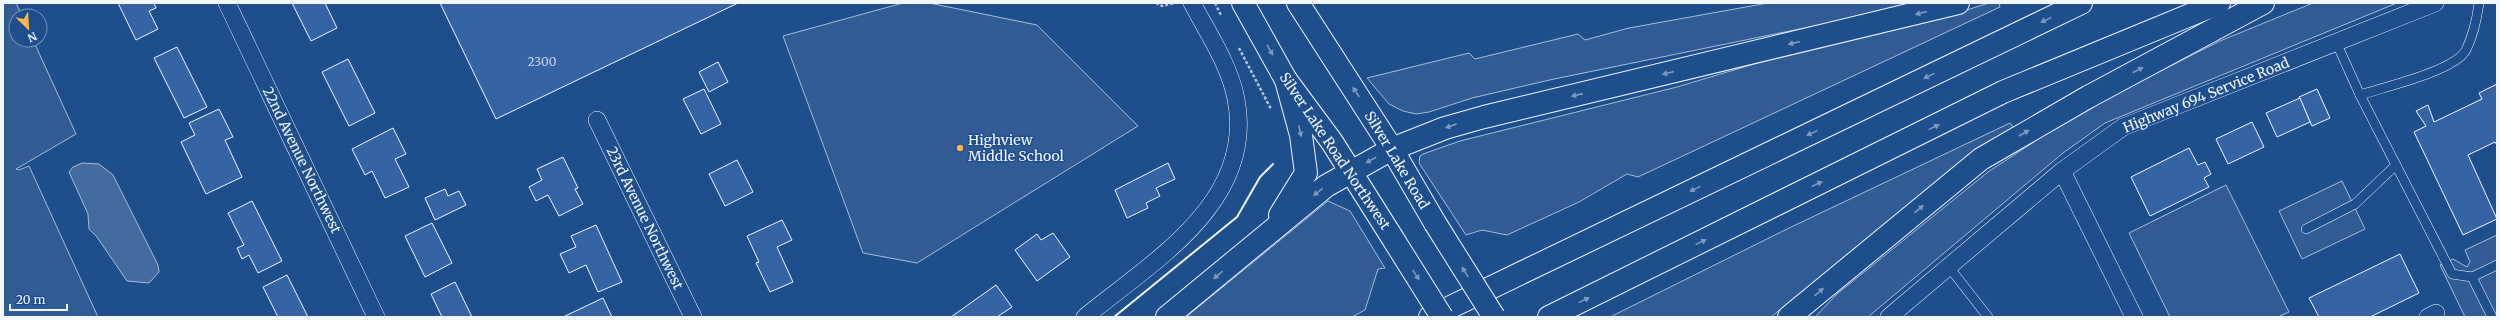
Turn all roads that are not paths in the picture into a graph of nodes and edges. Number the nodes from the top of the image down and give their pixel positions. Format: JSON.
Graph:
{"nodes":[{"id":1,"x":227,"y":3,"type":"edge"},
{"id":2,"x":1192,"y":3,"type":"edge"},
{"id":3,"x":1243,"y":3,"type":"edge"},
{"id":4,"x":1298,"y":3,"type":"edge"},
{"id":5,"x":1958,"y":3,"type":"edge"},
{"id":6,"x":2081,"y":3,"type":"edge"},
{"id":7,"x":2219,"y":3,"type":"edge"},
{"id":8,"x":2263,"y":3,"type":"edge"},
{"id":9,"x":2435,"y":3,"type":"edge"},
{"id":10,"x":2480,"y":3,"type":"edge"},
{"id":11,"x":2336,"y":42,"type":"junction"},
{"id":12,"x":1286,"y":80,"type":"junction"},
{"id":13,"x":2360,"y":95,"type":"junction"},
{"id":14,"x":597,"y":120,"type":"dead end"},
{"id":15,"x":1392,"y":149,"type":"junction"},
{"id":16,"x":2396,"y":166,"type":"junction"},
{"id":17,"x":1351,"y":171,"type":"junction"},
{"id":18,"x":2062,"y":171,"type":"junction"},
{"id":19,"x":2306,"y":229,"type":"dead end"},
{"id":20,"x":1270,"y":231,"type":"junction"},
{"id":21,"x":2497,"y":264,"type":"edge"},
{"id":22,"x":1949,"y":267,"type":"junction"},
{"id":23,"x":2472,"y":277,"type":"junction"},
{"id":24,"x":376,"y":317,"type":"edge"},
{"id":25,"x":693,"y":317,"type":"edge"},
{"id":26,"x":1085,"y":317,"type":"edge"},
{"id":27,"x":1167,"y":317,"type":"edge"},
{"id":28,"x":1430,"y":317,"type":"edge"},
{"id":29,"x":1442,"y":317,"type":"edge"},
{"id":30,"x":1494,"y":317,"type":"edge"},
{"id":31,"x":1549,"y":317,"type":"edge"},
{"id":32,"x":1789,"y":317,"type":"edge"},
{"id":33,"x":1889,"y":317,"type":"edge"},
{"id":34,"x":1988,"y":317,"type":"edge"},
{"id":35,"x":2134,"y":317,"type":"edge"},
{"id":36,"x":2492,"y":317,"type":"edge"}],
"edges":[{"from":1,"to":24,"type":"street","name":"22nd Avenue Northwest"},
{"from":2,"to":26,"type":"street"},
{"from":3,"to":12,"type":"main road","name":"Silver Lake Road Northwest","one_way":true},
{"from":15,"to":4,"type":"main road","name":"Silver Lake Road","one_way":true},
{"from":5,"to":15,"type":"main road","one_way":true},
{"from":6,"to":28,"type":"main road","one_way":true},
{"from":31,"to":7,"type":"main road","one_way":true},
{"from":32,"to":8,"type":"main road","one_way":true},
{"from":9,"to":11,"type":"street","name":"Highway 694 Service Road"},
{"from":10,"to":13,"type":"lane"},
{"from":11,"to":13,"type":"lane"},
{"from":11,"to":18,"type":"street","name":"Highway 694 Service Road"},
{"from":12,"to":17,"type":"main road","name":"Silver Lake Road Northwest"},
{"from":12,"to":20,"type":"main road","one_way":true},
{"from":13,"to":16,"type":"lane"},
{"from":14,"to":25,"type":"street","name":"23rd Avenue Northwest"},
{"from":15,"to":17,"type":"main road","one_way":true},
{"from":30,"to":15,"type":"main road","name":"Silver Lake Road","one_way":true,"bridge":true},
{"from":16,"to":19,"type":"lane"},
{"from":16,"to":23,"type":"lane"},
{"from":17,"to":20,"type":"main road","one_way":true},
{"from":17,"to":29,"type":"main road","name":"Silver Lake Road Northwest","one_way":true,"bridge":true},
{"from":18,"to":22,"type":"street","name":"Highway 694 Service Road"},
{"from":18,"to":35,"type":"street"},
{"from":20,"to":27,"type":"main road","one_way":true},
{"from":21,"to":23,"type":"lane"},
{"from":22,"to":33,"type":"street","name":"Highway 694 Service Road"},
{"from":22,"to":34,"type":"lane"},
{"from":23,"to":36,"type":"lane"}]}
